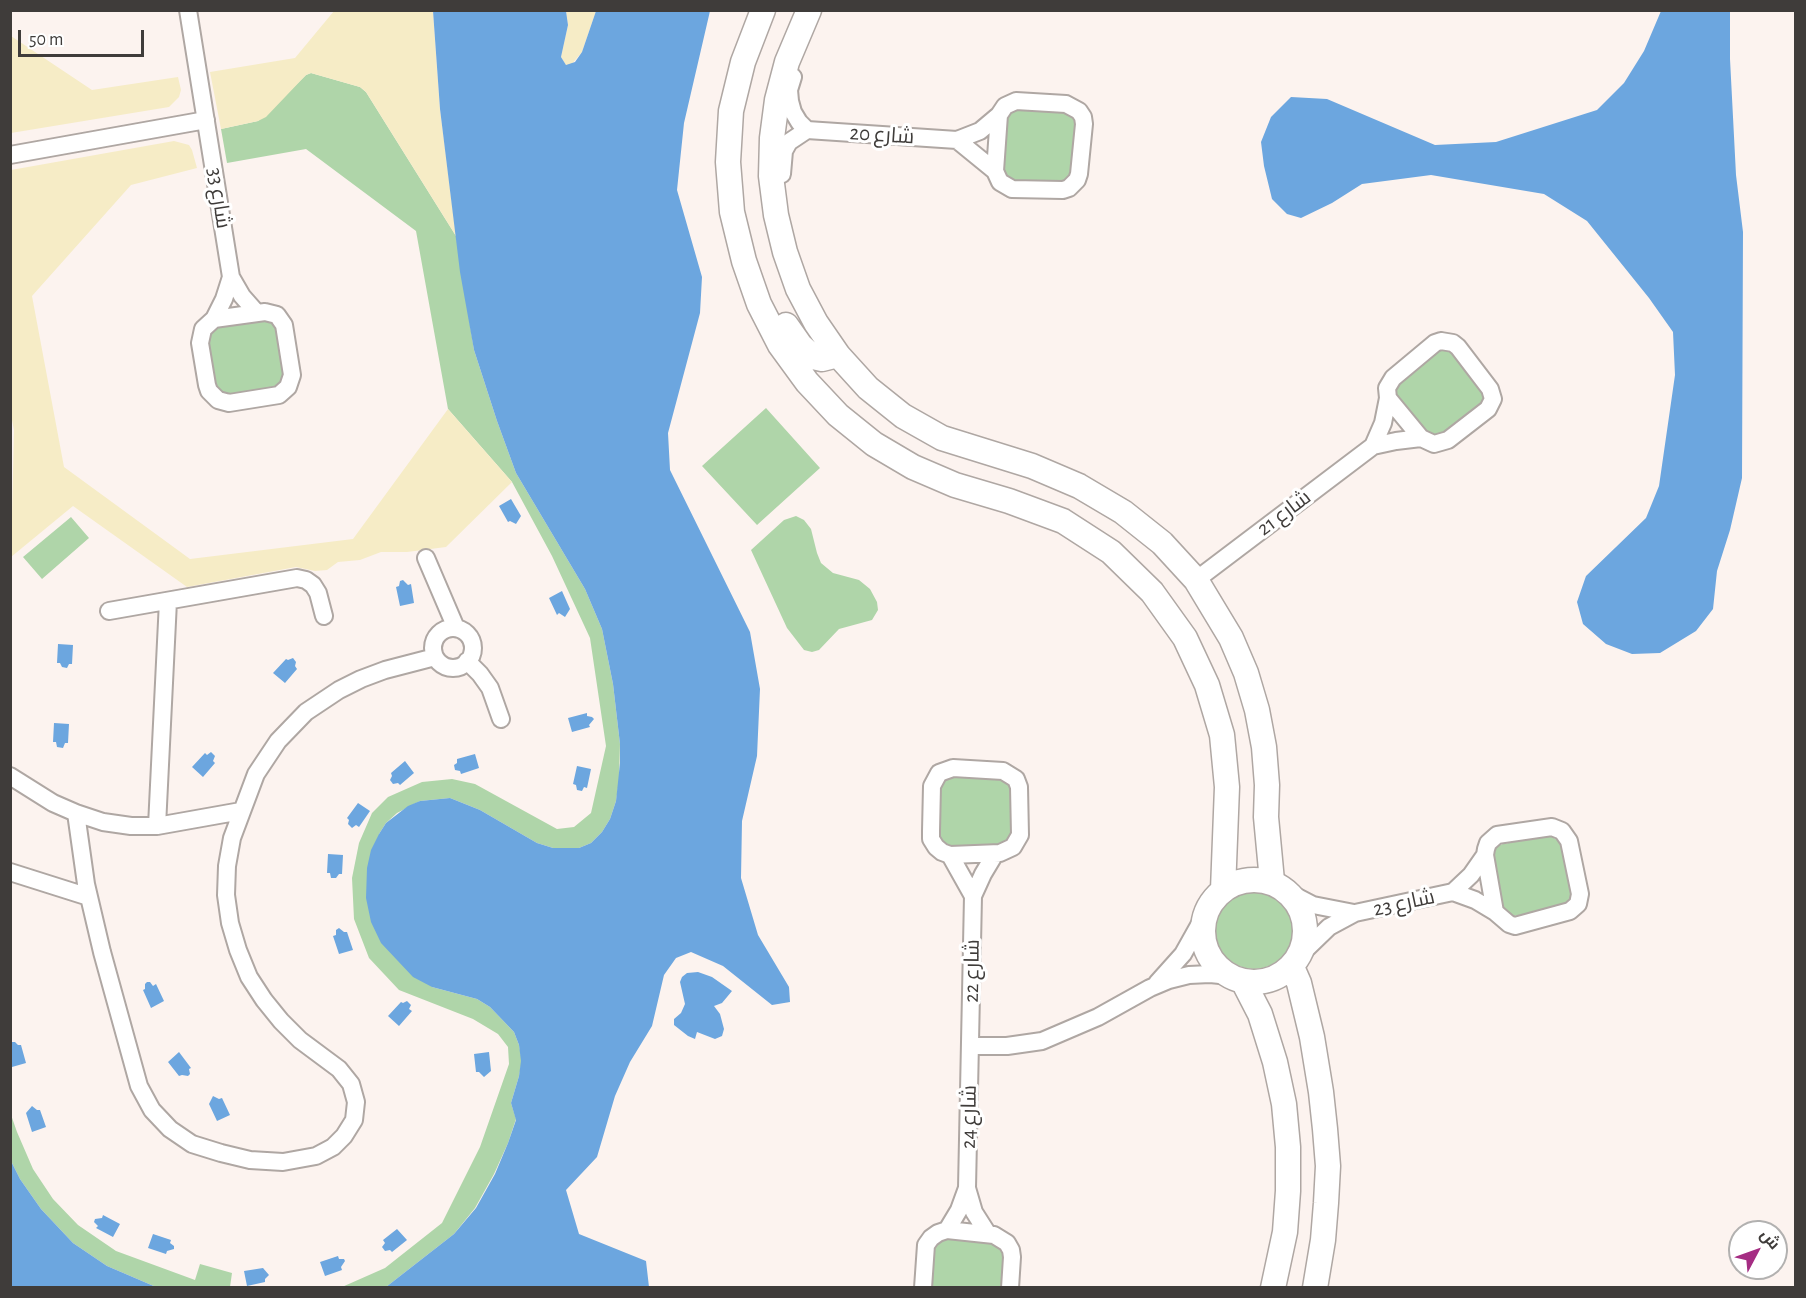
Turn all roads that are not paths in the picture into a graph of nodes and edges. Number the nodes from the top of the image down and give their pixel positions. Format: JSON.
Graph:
{"nodes":[{"id":1,"x":188,"y":10,"type":"edge"},
{"id":2,"x":763,"y":10,"type":"edge"},
{"id":3,"x":811,"y":10,"type":"edge"},
{"id":4,"x":999,"y":115,"type":"junction"},
{"id":5,"x":206,"y":120,"type":"junction"},
{"id":6,"x":807,"y":130,"type":"junction"},
{"id":7,"x":957,"y":140,"type":"junction"},
{"id":8,"x":10,"y":155,"type":"edge"},
{"id":9,"x":994,"y":171,"type":"junction"},
{"id":10,"x":785,"y":252,"type":"junction"},
{"id":11,"x":744,"y":261,"type":"junction"},
{"id":12,"x":231,"y":277,"type":"junction"},
{"id":13,"x":257,"y":313,"type":"junction"},
{"id":14,"x":214,"y":320,"type":"junction"},
{"id":15,"x":838,"y":355,"type":"junction"},
{"id":16,"x":1388,"y":398,"type":"junction"},
{"id":17,"x":1420,"y":438,"type":"junction"},
{"id":18,"x":1373,"y":446,"type":"junction"},
{"id":19,"x":426,"y":558,"type":"dead end"},
{"id":20,"x":1196,"y":580,"type":"junction"},
{"id":21,"x":168,"y":601,"type":"junction"},
{"id":22,"x":109,"y":611,"type":"dead end"},
{"id":23,"x":324,"y":615,"type":"dead end"},
{"id":24,"x":456,"y":628,"type":"junction"},
{"id":25,"x":435,"y":657,"type":"junction"},
{"id":26,"x":467,"y":661,"type":"junction"},
{"id":27,"x":501,"y":719,"type":"dead end"},
{"id":28,"x":10,"y":776,"type":"edge"},
{"id":29,"x":241,"y":811,"type":"junction"},
{"id":30,"x":76,"y":813,"type":"junction"},
{"id":31,"x":157,"y":826,"type":"junction"},
{"id":32,"x":995,"y":854,"type":"junction"},
{"id":33,"x":950,"y":855,"type":"junction"},
{"id":34,"x":1485,"y":855,"type":"junction"},
{"id":35,"x":10,"y":872,"type":"edge"},
{"id":36,"x":1280,"y":887,"type":"junction"},
{"id":37,"x":1223,"y":890,"type":"junction"},
{"id":38,"x":1453,"y":892,"type":"junction"},
{"id":39,"x":973,"y":896,"type":"junction"},
{"id":40,"x":89,"y":897,"type":"junction"},
{"id":41,"x":1495,"y":912,"type":"junction"},
{"id":42,"x":1206,"y":913,"type":"junction"},
{"id":43,"x":1355,"y":913,"type":"junction"},
{"id":44,"x":1296,"y":960,"type":"junction"},
{"id":45,"x":1237,"y":979,"type":"junction"},
{"id":46,"x":1152,"y":987,"type":"junction"},
{"id":47,"x":970,"y":1046,"type":"junction"},
{"id":48,"x":967,"y":1188,"type":"junction"},
{"id":49,"x":946,"y":1230,"type":"junction"},
{"id":50,"x":988,"y":1234,"type":"junction"},
{"id":51,"x":923,"y":1287,"type":"edge"},
{"id":52,"x":1010,"y":1287,"type":"edge"},
{"id":53,"x":1273,"y":1287,"type":"edge"},
{"id":54,"x":1315,"y":1287,"type":"edge"}],
"edges":[{"from":1,"to":5,"type":"street","name":"شارع 33"},
{"from":2,"to":11,"type":"street"},
{"from":3,"to":6,"type":"street"},
{"from":3,"to":10,"type":"street"},
{"from":4,"to":7,"type":"street","name":"شارع 20"},
{"from":4,"to":9,"type":"street"},
{"from":4,"to":9,"type":"street","name":"شارع 20"},
{"from":5,"to":8,"type":"street"},
{"from":5,"to":12,"type":"street","name":"شارع 33"},
{"from":6,"to":7,"type":"street","name":"شارع 20"},
{"from":6,"to":10,"type":"street"},
{"from":7,"to":9,"type":"street","name":"شارع 20"},
{"from":10,"to":15,"type":"street"},
{"from":11,"to":15,"type":"street"},
{"from":11,"to":37,"type":"street"},
{"from":12,"to":13,"type":"street","name":"شارع 33"},
{"from":12,"to":14,"type":"street","name":"شارع 33"},
{"from":13,"to":14,"type":"street","name":"شارع 33"},
{"from":13,"to":14,"type":"street","name":"شارع 33"},
{"from":15,"to":20,"type":"street"},
{"from":16,"to":17,"type":"street"},
{"from":16,"to":17,"type":"street","name":"شارع 21"},
{"from":16,"to":18,"type":"street","name":"شارع 21"},
{"from":17,"to":18,"type":"street","name":"شارع 21"},
{"from":18,"to":20,"type":"street","name":"شارع 21"},
{"from":19,"to":24,"type":"street"},
{"from":20,"to":36,"type":"street"},
{"from":21,"to":22,"type":"street"},
{"from":21,"to":23,"type":"street"},
{"from":21,"to":31,"type":"street"},
{"from":24,"to":25,"type":"street"},
{"from":24,"to":26,"type":"street"},
{"from":25,"to":26,"type":"street"},
{"from":25,"to":29,"type":"street"},
{"from":26,"to":27,"type":"street"},
{"from":28,"to":30,"type":"street"},
{"from":29,"to":31,"type":"street"},
{"from":29,"to":40,"type":"street"},
{"from":30,"to":31,"type":"street"},
{"from":30,"to":40,"type":"street"},
{"from":32,"to":33,"type":"street"},
{"from":32,"to":33,"type":"street","name":"شارع 22"},
{"from":32,"to":39,"type":"street","name":"شارع 22"},
{"from":33,"to":39,"type":"street","name":"شارع 22"},
{"from":34,"to":38,"type":"street","name":"شارع 23"},
{"from":34,"to":41,"type":"street"},
{"from":34,"to":41,"type":"street","name":"شارع 23"},
{"from":35,"to":40,"type":"street"},
{"from":36,"to":37,"type":"street"},
{"from":36,"to":43,"type":"street","name":"شارع 23"},
{"from":36,"to":44,"type":"street"},
{"from":37,"to":42,"type":"street"},
{"from":38,"to":41,"type":"street","name":"شارع 23"},
{"from":38,"to":43,"type":"street","name":"شارع 23"},
{"from":39,"to":47,"type":"street","name":"شارع 22"},
{"from":42,"to":45,"type":"street"},
{"from":42,"to":46,"type":"street"},
{"from":43,"to":44,"type":"street","name":"شارع 23"},
{"from":44,"to":45,"type":"street"},
{"from":44,"to":54,"type":"street"},
{"from":45,"to":46,"type":"street"},
{"from":45,"to":53,"type":"street"},
{"from":46,"to":47,"type":"street"},
{"from":47,"to":48,"type":"street","name":"شارع 24"},
{"from":48,"to":49,"type":"street","name":"شارع 24"},
{"from":48,"to":50,"type":"street","name":"شارع 24"},
{"from":49,"to":50,"type":"street"},
{"from":49,"to":51,"type":"street","name":"شارع 24"},
{"from":50,"to":52,"type":"street","name":"شارع 24"}]}
